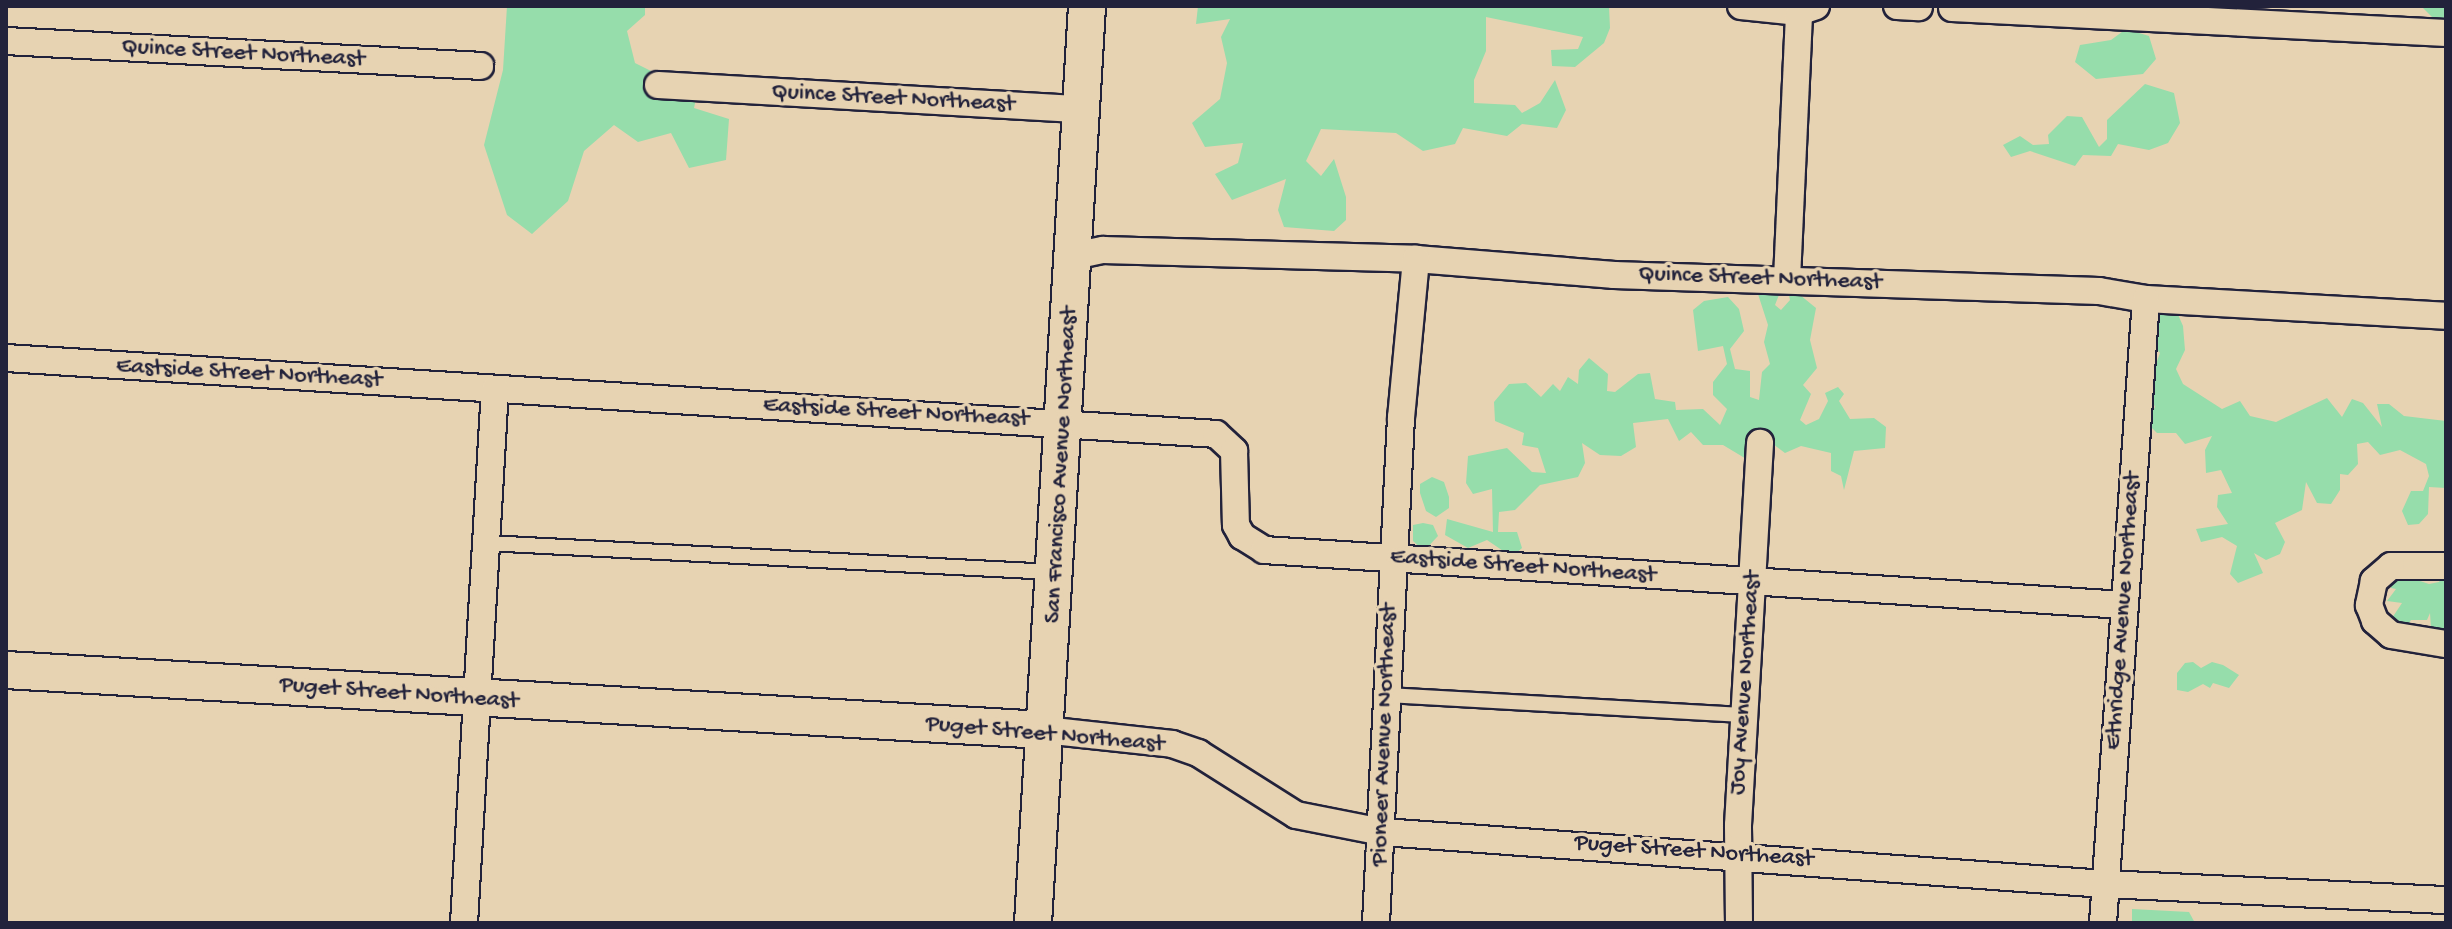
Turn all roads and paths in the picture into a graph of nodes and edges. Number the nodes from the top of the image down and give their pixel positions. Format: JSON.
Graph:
{"nodes":[{"id":1,"x":1087,"y":6,"type":"edge"},
{"id":2,"x":1741,"y":6,"type":"edge"},
{"id":3,"x":1897,"y":6,"type":"edge"},
{"id":4,"x":1919,"y":7,"type":"edge"},
{"id":5,"x":1952,"y":8,"type":"dead end"},
{"id":6,"x":1808,"y":9,"type":"edge"},
{"id":7,"x":2446,"y":33,"type":"edge"},
{"id":8,"x":6,"y":41,"type":"edge"},
{"id":9,"x":480,"y":66,"type":"dead end"},
{"id":10,"x":658,"y":85,"type":"dead end"},
{"id":11,"x":1080,"y":109,"type":"junction"},
{"id":12,"x":1074,"y":256,"type":"junction"},
{"id":13,"x":1416,"y":259,"type":"junction"},
{"id":14,"x":1787,"y":279,"type":"junction"},
{"id":15,"x":2146,"y":299,"type":"junction"},
{"id":16,"x":2446,"y":316,"type":"edge"},
{"id":17,"x":6,"y":358,"type":"edge"},
{"id":18,"x":495,"y":389,"type":"junction"},
{"id":19,"x":1064,"y":421,"type":"junction"},
{"id":20,"x":1760,"y":443,"type":"dead end"},
{"id":21,"x":486,"y":543,"type":"junction"},
{"id":22,"x":1394,"y":558,"type":"junction"},
{"id":23,"x":2446,"y":566,"type":"edge"},
{"id":24,"x":1056,"y":572,"type":"junction"},
{"id":25,"x":1753,"y":582,"type":"junction"},
{"id":26,"x":2125,"y":605,"type":"junction"},
{"id":27,"x":2446,"y":644,"type":"edge"},
{"id":28,"x":6,"y":670,"type":"edge"},
{"id":29,"x":1385,"y":695,"type":"junction"},
{"id":30,"x":476,"y":699,"type":"junction"},
{"id":31,"x":1744,"y":715,"type":"junction"},
{"id":32,"x":1044,"y":730,"type":"junction"},
{"id":33,"x":1383,"y":832,"type":"junction"},
{"id":34,"x":1740,"y":855,"type":"junction"},
{"id":35,"x":2105,"y":884,"type":"junction"},
{"id":36,"x":2446,"y":900,"type":"edge"},
{"id":37,"x":464,"y":923,"type":"edge"},
{"id":38,"x":1033,"y":923,"type":"edge"},
{"id":39,"x":1376,"y":923,"type":"edge"},
{"id":40,"x":1739,"y":923,"type":"edge"},
{"id":41,"x":2103,"y":923,"type":"edge"}],
"edges":[{"from":1,"to":11,"type":"street","name":"San Francisco Avenue Northeast"},
{"from":2,"to":6,"type":"street"},
{"from":3,"to":4,"type":"street"},
{"from":5,"to":7,"type":"street"},
{"from":6,"to":14,"type":"street"},
{"from":8,"to":9,"type":"street","name":"Quince Street Northeast"},
{"from":10,"to":11,"type":"street","name":"Quince Street Northeast"},
{"from":11,"to":12,"type":"street","name":"San Francisco Avenue Northeast"},
{"from":12,"to":13,"type":"street","name":"Quince Street Northeast"},
{"from":12,"to":19,"type":"street","name":"San Francisco Avenue Northeast"},
{"from":13,"to":14,"type":"street","name":"Quince Street Northeast"},
{"from":13,"to":22,"type":"street","name":"Pioneer Avenue Northeast"},
{"from":14,"to":15,"type":"street","name":"Quince Street Northeast"},
{"from":15,"to":16,"type":"street","name":"Quince Street Northeast"},
{"from":15,"to":26,"type":"street","name":"Ethridge Avenue Northeast"},
{"from":17,"to":18,"type":"street","name":"Eastside Street Northeast"},
{"from":18,"to":19,"type":"street","name":"Eastside Street Northeast"},
{"from":18,"to":21,"type":"street"},
{"from":19,"to":22,"type":"street","name":"Eastside Street Northeast"},
{"from":19,"to":24,"type":"street","name":"San Francisco Avenue Northeast"},
{"from":20,"to":25,"type":"street","name":"Joy Avenue Northeast"},
{"from":21,"to":24,"type":"lane"},
{"from":21,"to":30,"type":"street"},
{"from":22,"to":25,"type":"street","name":"Eastside Street Northeast"},
{"from":22,"to":29,"type":"street","name":"Pioneer Avenue Northeast"},
{"from":23,"to":27,"type":"street"},
{"from":24,"to":32,"type":"street","name":"San Francisco Avenue Northeast"},
{"from":25,"to":26,"type":"street","name":"Eastside Street Northeast"},
{"from":25,"to":31,"type":"street","name":"Joy Avenue Northeast"},
{"from":26,"to":35,"type":"street","name":"Ethridge Avenue Northeast"},
{"from":28,"to":30,"type":"street","name":"Puget Street Northeast"},
{"from":29,"to":31,"type":"lane"},
{"from":29,"to":33,"type":"street","name":"Pioneer Avenue Northeast"},
{"from":30,"to":32,"type":"street","name":"Puget Street Northeast"},
{"from":30,"to":37,"type":"street"},
{"from":31,"to":34,"type":"street","name":"Joy Avenue Northeast"},
{"from":32,"to":33,"type":"street","name":"Puget Street Northeast"},
{"from":32,"to":38,"type":"street","name":"San Francisco Avenue Northeast"},
{"from":33,"to":34,"type":"street","name":"Puget Street Northeast"},
{"from":33,"to":39,"type":"street","name":"Pioneer Avenue Northeast"},
{"from":34,"to":35,"type":"street","name":"Puget Street Northeast"},
{"from":34,"to":40,"type":"street","name":"Joy Avenue Northeast"},
{"from":35,"to":36,"type":"street","name":"Puget Street Northeast"},
{"from":35,"to":41,"type":"street","name":"Ethridge Avenue Northeast"}]}
